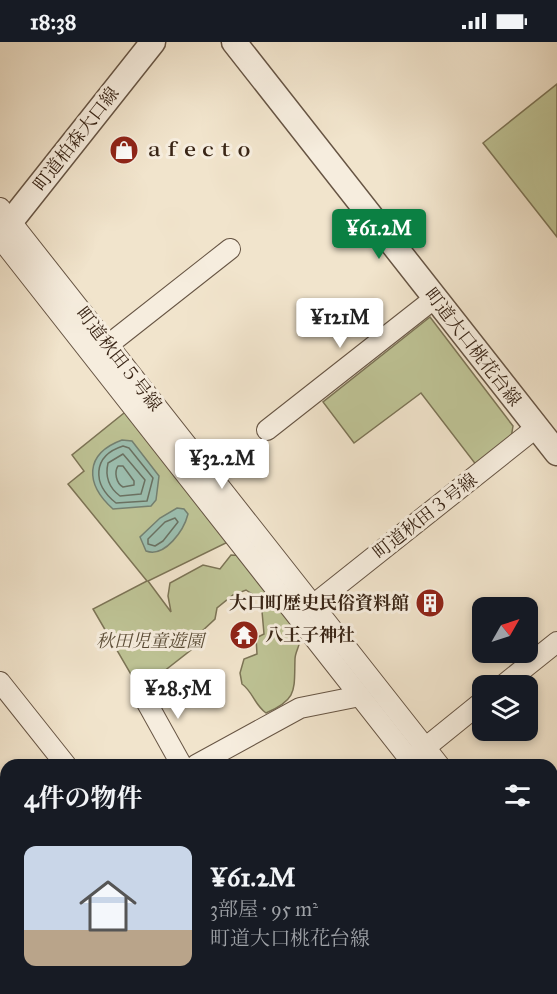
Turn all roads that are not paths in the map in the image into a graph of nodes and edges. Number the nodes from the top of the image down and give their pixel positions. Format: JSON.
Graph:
{"nodes":[{"id":1,"x":234,"y":42,"type":"edge"},
{"id":2,"x":150,"y":43,"type":"edge"},
{"id":3,"x":3,"y":226,"type":"edge"},
{"id":4,"x":230,"y":249,"type":"dead end"},
{"id":5,"x":435,"y":298,"type":"junction"},
{"id":6,"x":108,"y":345,"type":"junction"},
{"id":7,"x":537,"y":427,"type":"junction"},
{"id":8,"x":267,"y":430,"type":"dead end"},
{"id":9,"x":557,"y":453,"type":"edge"},
{"id":10,"x":313,"y":604,"type":"junction"},
{"id":11,"x":557,"y":642,"type":"edge"},
{"id":12,"x":516,"y":675,"type":"edge"},
{"id":13,"x":0,"y":682,"type":"edge"},
{"id":14,"x":142,"y":694,"type":"dead end"},
{"id":15,"x":360,"y":696,"type":"junction"},
{"id":16,"x":472,"y":710,"type":"edge"},
{"id":17,"x":61,"y":759,"type":"edge"},
{"id":18,"x":181,"y":759,"type":"edge"},
{"id":19,"x":197,"y":759,"type":"edge"},
{"id":20,"x":413,"y":759,"type":"edge"}],
"edges":[{"from":1,"to":5,"type":"street","name":"町道大口桃花台線"},
{"from":2,"to":3,"type":"street","name":"町道柏森大口線"},
{"from":3,"to":6,"type":"street","name":"町道秋田５号線"},
{"from":3,"to":15,"type":"street"},
{"from":4,"to":6,"type":"street"},
{"from":5,"to":7,"type":"street","name":"町道大口桃花台線"},
{"from":5,"to":8,"type":"street"},
{"from":6,"to":10,"type":"street","name":"町道秋田５号線"},
{"from":7,"to":9,"type":"street","name":"町道大口桃花台線"},
{"from":7,"to":10,"type":"street","name":"町道秋田３号線"},
{"from":10,"to":20,"type":"street","name":"町道秋田５号線"},
{"from":11,"to":12,"type":"street"},
{"from":13,"to":17,"type":"street"},
{"from":14,"to":18,"type":"street"},
{"from":15,"to":19,"type":"street"},
{"from":15,"to":20,"type":"street"},
{"from":16,"to":20,"type":"street"}]}
